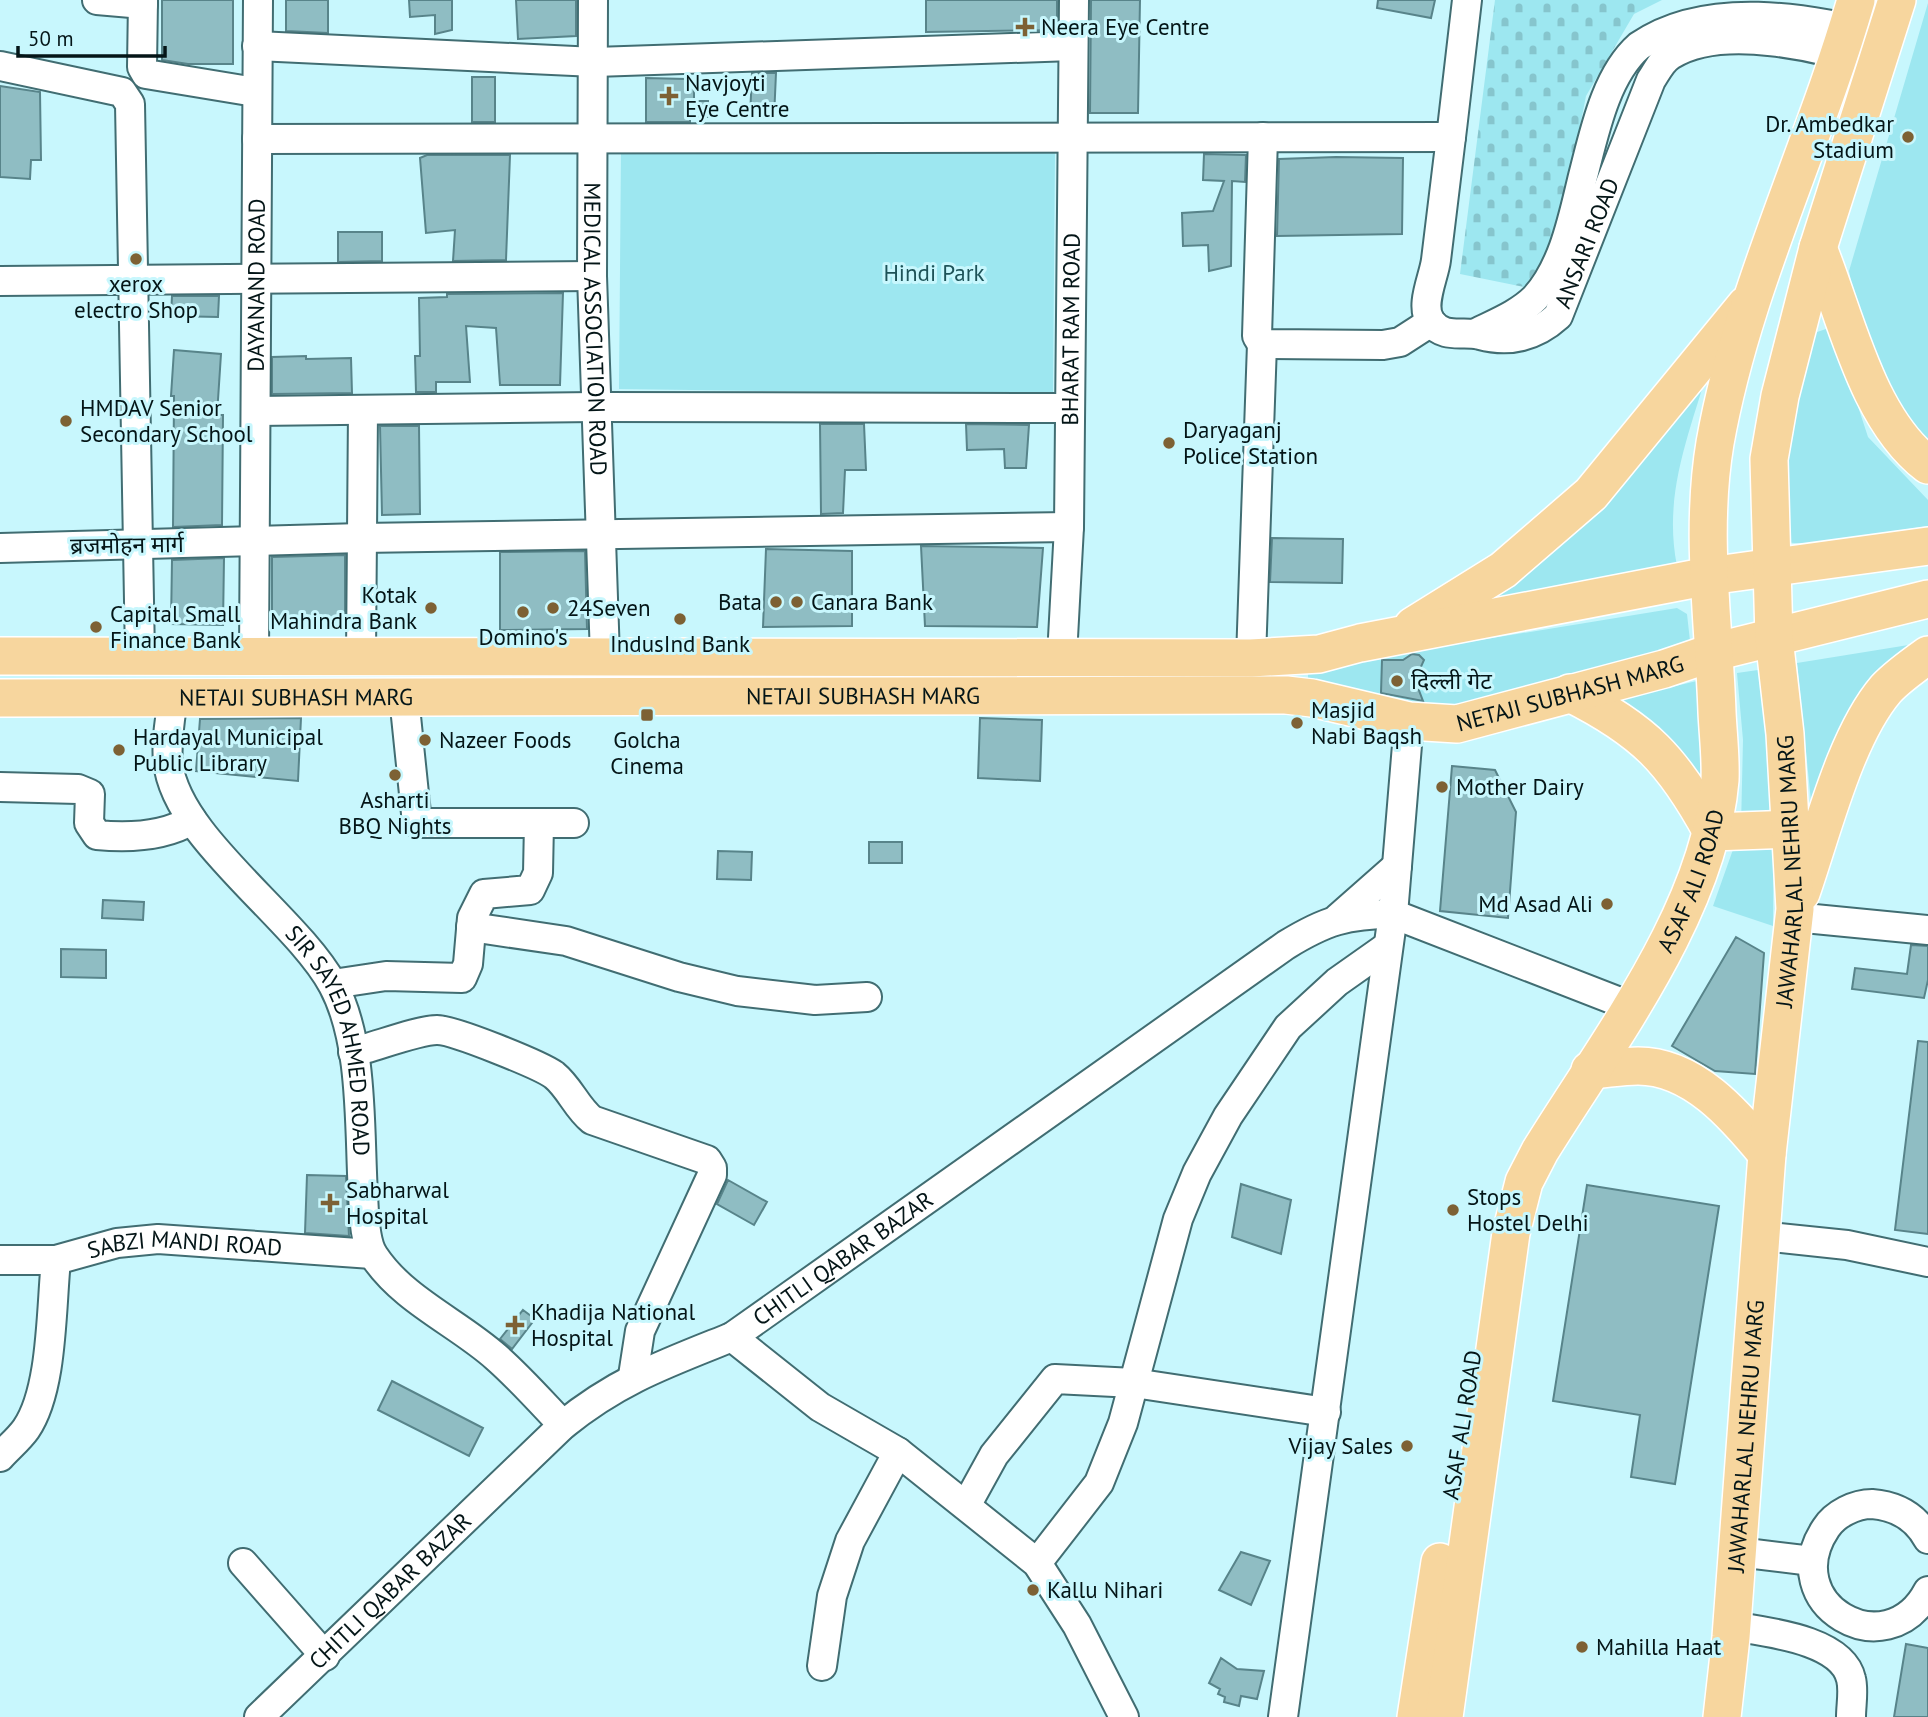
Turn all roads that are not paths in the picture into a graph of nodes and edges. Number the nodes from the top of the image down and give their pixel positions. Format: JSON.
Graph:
{"nodes":[{"id":1,"x":97,"y":0,"type":"edge"},
{"id":2,"x":258,"y":0,"type":"edge"},
{"id":3,"x":593,"y":0,"type":"edge"},
{"id":4,"x":1074,"y":0,"type":"edge"},
{"id":5,"x":1467,"y":0,"type":"edge"},
{"id":6,"x":1897,"y":0,"type":"edge"},
{"id":7,"x":143,"y":2,"type":"edge"},
{"id":8,"x":1847,"y":27,"type":"edge"},
{"id":9,"x":257,"y":46,"type":"junction"},
{"id":10,"x":1073,"y":46,"type":"junction"},
{"id":11,"x":1879,"y":51,"type":"junction"},
{"id":12,"x":594,"y":62,"type":"junction"},
{"id":13,"x":0,"y":66,"type":"edge"},
{"id":14,"x":255,"y":92,"type":"junction"},
{"id":15,"x":1264,"y":137,"type":"junction"},
{"id":16,"x":1451,"y":137,"type":"junction"},
{"id":17,"x":590,"y":138,"type":"junction"},
{"id":18,"x":1071,"y":138,"type":"junction"},
{"id":19,"x":257,"y":139,"type":"junction"},
{"id":20,"x":1818,"y":248,"type":"junction"},
{"id":21,"x":592,"y":276,"type":"junction"},
{"id":22,"x":256,"y":279,"type":"junction"},
{"id":23,"x":133,"y":280,"type":"junction"},
{"id":24,"x":0,"y":281,"type":"edge"},
{"id":25,"x":1751,"y":299,"type":"junction"},
{"id":26,"x":1431,"y":322,"type":"junction"},
{"id":27,"x":1262,"y":344,"type":"junction"},
{"id":28,"x":595,"y":407,"type":"junction"},
{"id":29,"x":1070,"y":408,"type":"junction"},
{"id":30,"x":363,"y":410,"type":"junction"},
{"id":31,"x":256,"y":411,"type":"junction"},
{"id":32,"x":1928,"y":465,"type":"edge"},
{"id":33,"x":1069,"y":527,"type":"junction"},
{"id":34,"x":599,"y":536,"type":"junction"},
{"id":35,"x":361,"y":538,"type":"junction"},
{"id":36,"x":255,"y":542,"type":"junction"},
{"id":37,"x":137,"y":545,"type":"junction"},
{"id":38,"x":1928,"y":546,"type":"edge"},
{"id":39,"x":0,"y":548,"type":"edge"},
{"id":40,"x":1772,"y":566,"type":"junction"},
{"id":41,"x":1709,"y":576,"type":"junction"},
{"id":42,"x":1928,"y":599,"type":"edge"},
{"id":43,"x":1399,"y":635,"type":"junction"},
{"id":44,"x":1774,"y":638,"type":"junction"},
{"id":45,"x":1714,"y":652,"type":"junction"},
{"id":46,"x":1928,"y":655,"type":"edge"},
{"id":47,"x":0,"y":656,"type":"edge"},
{"id":48,"x":140,"y":656,"type":"junction"},
{"id":49,"x":254,"y":656,"type":"junction"},
{"id":50,"x":361,"y":656,"type":"junction"},
{"id":51,"x":1062,"y":656,"type":"junction"},
{"id":52,"x":605,"y":657,"type":"junction"},
{"id":53,"x":1251,"y":658,"type":"junction"},
{"id":54,"x":1570,"y":693,"type":"junction"},
{"id":55,"x":0,"y":698,"type":"edge"},
{"id":56,"x":404,"y":698,"type":"junction"},
{"id":57,"x":173,"y":699,"type":"junction"},
{"id":58,"x":1409,"y":721,"type":"junction"},
{"id":59,"x":0,"y":787,"type":"edge"},
{"id":60,"x":192,"y":820,"type":"junction"},
{"id":61,"x":539,"y":823,"type":"junction"},
{"id":62,"x":573,"y":823,"type":"dead end"},
{"id":63,"x":1791,"y":829,"type":"junction"},
{"id":64,"x":1712,"y":832,"type":"junction"},
{"id":65,"x":1397,"y":866,"type":"junction"},
{"id":66,"x":1795,"y":913,"type":"junction"},
{"id":67,"x":1393,"y":914,"type":"junction"},
{"id":68,"x":1338,"y":918,"type":"junction"},
{"id":69,"x":471,"y":927,"type":"junction"},
{"id":70,"x":1928,"y":930,"type":"edge"},
{"id":71,"x":1388,"y":946,"type":"junction"},
{"id":72,"x":332,"y":984,"type":"junction"},
{"id":73,"x":867,"y":997,"type":"dead end"},
{"id":74,"x":1630,"y":1006,"type":"junction"},
{"id":75,"x":354,"y":1052,"type":"junction"},
{"id":76,"x":1590,"y":1070,"type":"junction"},
{"id":77,"x":1540,"y":1151,"type":"junction"},
{"id":78,"x":1767,"y":1154,"type":"junction"},
{"id":79,"x":1761,"y":1236,"type":"junction"},
{"id":80,"x":372,"y":1254,"type":"junction"},
{"id":81,"x":0,"y":1260,"type":"edge"},
{"id":82,"x":57,"y":1260,"type":"junction"},
{"id":83,"x":1928,"y":1262,"type":"edge"},
{"id":84,"x":732,"y":1337,"type":"junction"},
{"id":85,"x":633,"y":1376,"type":"junction"},
{"id":86,"x":1134,"y":1383,"type":"junction"},
{"id":87,"x":1326,"y":1412,"type":"junction"},
{"id":88,"x":563,"y":1424,"type":"junction"},
{"id":89,"x":898,"y":1452,"type":"junction"},
{"id":90,"x":0,"y":1457,"type":"edge"},
{"id":91,"x":967,"y":1504,"type":"junction"},
{"id":92,"x":1928,"y":1539,"type":"edge"},
{"id":93,"x":1738,"y":1552,"type":"junction"},
{"id":94,"x":1812,"y":1561,"type":"junction"},
{"id":95,"x":243,"y":1563,"type":"dead end"},
{"id":96,"x":1037,"y":1563,"type":"junction"},
{"id":97,"x":1928,"y":1591,"type":"edge"},
{"id":98,"x":1732,"y":1626,"type":"junction"},
{"id":99,"x":325,"y":1656,"type":"junction"},
{"id":100,"x":822,"y":1666,"type":"dead end"},
{"id":101,"x":259,"y":1717,"type":"edge"},
{"id":102,"x":1124,"y":1717,"type":"edge"},
{"id":103,"x":1283,"y":1717,"type":"edge"},
{"id":104,"x":1416,"y":1717,"type":"edge"},
{"id":105,"x":1444,"y":1717,"type":"edge"},
{"id":106,"x":1722,"y":1717,"type":"edge"},
{"id":107,"x":1851,"y":1717,"type":"edge"}],
"edges":[{"from":1,"to":7,"type":"street"},
{"from":2,"to":9,"type":"street","name":"DAYANAND ROAD"},
{"from":3,"to":12,"type":"street","name":"MEDICAL ASSOCIATION ROAD"},
{"from":4,"to":10,"type":"street","name":"BHARAT RAM ROAD"},
{"from":5,"to":16,"type":"street"},
{"from":6,"to":11,"type":"main road","name":"JAWAHARLAL NEHRU MARG"},
{"from":7,"to":14,"type":"street"},
{"from":8,"to":11,"type":"street","name":"ANSARI ROAD"},
{"from":8,"to":25,"type":"main road"},
{"from":8,"to":26,"type":"street","name":"ANSARI ROAD"},
{"from":9,"to":12,"type":"street"},
{"from":9,"to":14,"type":"street","name":"DAYANAND ROAD"},
{"from":10,"to":12,"type":"street"},
{"from":10,"to":18,"type":"street","name":"BHARAT RAM ROAD"},
{"from":11,"to":20,"type":"main road","name":"JAWAHARLAL NEHRU MARG"},
{"from":12,"to":17,"type":"street","name":"MEDICAL ASSOCIATION ROAD"},
{"from":13,"to":23,"type":"street"},
{"from":14,"to":19,"type":"street","name":"DAYANAND ROAD"},
{"from":15,"to":16,"type":"street"},
{"from":15,"to":18,"type":"street"},
{"from":15,"to":27,"type":"street"},
{"from":16,"to":26,"type":"street"},
{"from":17,"to":18,"type":"street"},
{"from":17,"to":19,"type":"street"},
{"from":17,"to":21,"type":"street","name":"MEDICAL ASSOCIATION ROAD"},
{"from":18,"to":29,"type":"street","name":"BHARAT RAM ROAD"},
{"from":19,"to":22,"type":"street","name":"DAYANAND ROAD"},
{"from":20,"to":32,"type":"main road"},
{"from":20,"to":40,"type":"main road","name":"JAWAHARLAL NEHRU MARG"},
{"from":21,"to":22,"type":"street"},
{"from":21,"to":28,"type":"street","name":"MEDICAL ASSOCIATION ROAD"},
{"from":22,"to":23,"type":"street"},
{"from":22,"to":31,"type":"street","name":"DAYANAND ROAD"},
{"from":23,"to":24,"type":"street"},
{"from":23,"to":37,"type":"street"},
{"from":25,"to":41,"type":"main road"},
{"from":25,"to":43,"type":"main road"},
{"from":26,"to":27,"type":"street"},
{"from":27,"to":53,"type":"street"},
{"from":28,"to":29,"type":"street"},
{"from":28,"to":30,"type":"street"},
{"from":28,"to":34,"type":"street","name":"MEDICAL ASSOCIATION ROAD"},
{"from":29,"to":33,"type":"street","name":"BHARAT RAM ROAD"},
{"from":30,"to":31,"type":"street"},
{"from":30,"to":35,"type":"street"},
{"from":31,"to":36,"type":"street","name":"DAYANAND ROAD"},
{"from":33,"to":34,"type":"street","name":"ब्रजमोहन मार्ग"},
{"from":33,"to":51,"type":"street","name":"BHARAT RAM ROAD"},
{"from":34,"to":35,"type":"street","name":"ब्रजमोहन मार्ग"},
{"from":34,"to":52,"type":"street","name":"MEDICAL ASSOCIATION ROAD"},
{"from":35,"to":36,"type":"street","name":"ब्रजमोहन मार्ग"},
{"from":35,"to":50,"type":"street"},
{"from":36,"to":37,"type":"street","name":"ब्रजमोहन मार्ग"},
{"from":36,"to":49,"type":"street","name":"DAYANAND ROAD"},
{"from":37,"to":39,"type":"street","name":"ब्रजमोहन मार्ग"},
{"from":37,"to":48,"type":"street"},
{"from":38,"to":40,"type":"main road","name":"NETAJI SUBHASH MARG"},
{"from":40,"to":41,"type":"main road","name":"NETAJI SUBHASH MARG"},
{"from":40,"to":44,"type":"main road","name":"JAWAHARLAL NEHRU MARG"},
{"from":41,"to":43,"type":"main road","name":"NETAJI SUBHASH MARG"},
{"from":41,"to":45,"type":"main road","name":"ASAF ALI ROAD"},
{"from":42,"to":44,"type":"main road","name":"NETAJI SUBHASH MARG"},
{"from":43,"to":53,"type":"main road","name":"NETAJI SUBHASH MARG"},
{"from":44,"to":45,"type":"main road","name":"NETAJI SUBHASH MARG"},
{"from":44,"to":63,"type":"main road","name":"JAWAHARLAL NEHRU MARG"},
{"from":45,"to":54,"type":"main road","name":"NETAJI SUBHASH MARG"},
{"from":45,"to":64,"type":"main road","name":"ASAF ALI ROAD"},
{"from":46,"to":66,"type":"main road"},
{"from":47,"to":48,"type":"main road","name":"NETAJI SUBHASH MARG"},
{"from":48,"to":49,"type":"main road","name":"NETAJI SUBHASH MARG"},
{"from":49,"to":50,"type":"main road","name":"NETAJI SUBHASH MARG"},
{"from":50,"to":52,"type":"main road","name":"NETAJI SUBHASH MARG"},
{"from":51,"to":52,"type":"main road","name":"NETAJI SUBHASH MARG"},
{"from":51,"to":53,"type":"main road","name":"NETAJI SUBHASH MARG"},
{"from":54,"to":58,"type":"main road","name":"NETAJI SUBHASH MARG"},
{"from":54,"to":64,"type":"main road"},
{"from":55,"to":57,"type":"main road","name":"NETAJI SUBHASH MARG"},
{"from":56,"to":57,"type":"main road","name":"NETAJI SUBHASH MARG"},
{"from":56,"to":58,"type":"main road","name":"NETAJI SUBHASH MARG"},
{"from":56,"to":61,"type":"street"},
{"from":57,"to":60,"type":"street","name":"SIR SAYED AHMED ROAD"},
{"from":58,"to":65,"type":"street"},
{"from":59,"to":60,"type":"street"},
{"from":60,"to":72,"type":"street","name":"SIR SAYED AHMED ROAD"},
{"from":61,"to":62,"type":"street"},
{"from":61,"to":69,"type":"street"},
{"from":63,"to":64,"type":"main road"},
{"from":63,"to":66,"type":"main road","name":"JAWAHARLAL NEHRU MARG"},
{"from":64,"to":74,"type":"main road","name":"ASAF ALI ROAD"},
{"from":65,"to":67,"type":"street"},
{"from":65,"to":68,"type":"street"},
{"from":66,"to":70,"type":"street"},
{"from":66,"to":78,"type":"main road","name":"JAWAHARLAL NEHRU MARG"},
{"from":67,"to":68,"type":"street","name":"CHITLI QABAR BAZAR"},
{"from":67,"to":71,"type":"street"},
{"from":67,"to":74,"type":"street","name":"CHITLI QABAR BAZAR"},
{"from":68,"to":84,"type":"street","name":"CHITLI QABAR BAZAR"},
{"from":69,"to":72,"type":"street"},
{"from":69,"to":73,"type":"street"},
{"from":71,"to":86,"type":"street"},
{"from":71,"to":87,"type":"street"},
{"from":72,"to":75,"type":"street","name":"SIR SAYED AHMED ROAD"},
{"from":74,"to":76,"type":"main road","name":"ASAF ALI ROAD"},
{"from":75,"to":80,"type":"street","name":"SIR SAYED AHMED ROAD"},
{"from":75,"to":85,"type":"street"},
{"from":76,"to":77,"type":"main road","name":"ASAF ALI ROAD"},
{"from":76,"to":78,"type":"main road"},
{"from":77,"to":104,"type":"main road","name":"ASAF ALI ROAD"},
{"from":77,"to":105,"type":"main road","name":"ASAF ALI ROAD"},
{"from":78,"to":79,"type":"main road","name":"JAWAHARLAL NEHRU MARG"},
{"from":79,"to":83,"type":"street"},
{"from":79,"to":93,"type":"main road","name":"JAWAHARLAL NEHRU MARG"},
{"from":80,"to":82,"type":"street","name":"SABZI MANDI ROAD"},
{"from":80,"to":88,"type":"street"},
{"from":81,"to":82,"type":"street","name":"SABZI MANDI ROAD"},
{"from":82,"to":90,"type":"street"},
{"from":84,"to":85,"type":"street","name":"CHITLI QABAR BAZAR"},
{"from":84,"to":89,"type":"street"},
{"from":85,"to":88,"type":"street","name":"CHITLI QABAR BAZAR"},
{"from":86,"to":87,"type":"street"},
{"from":86,"to":91,"type":"street"},
{"from":86,"to":96,"type":"street"},
{"from":87,"to":103,"type":"street"},
{"from":88,"to":99,"type":"street","name":"CHITLI QABAR BAZAR"},
{"from":89,"to":91,"type":"street"},
{"from":89,"to":100,"type":"street"},
{"from":91,"to":96,"type":"street"},
{"from":92,"to":94,"type":"street"},
{"from":93,"to":94,"type":"street"},
{"from":93,"to":98,"type":"main road","name":"JAWAHARLAL NEHRU MARG"},
{"from":94,"to":97,"type":"street"},
{"from":95,"to":99,"type":"street"},
{"from":96,"to":102,"type":"street"},
{"from":98,"to":106,"type":"main road","name":"JAWAHARLAL NEHRU MARG"},
{"from":98,"to":107,"type":"street"},
{"from":99,"to":101,"type":"street","name":"CHITLI QABAR BAZAR"}]}
